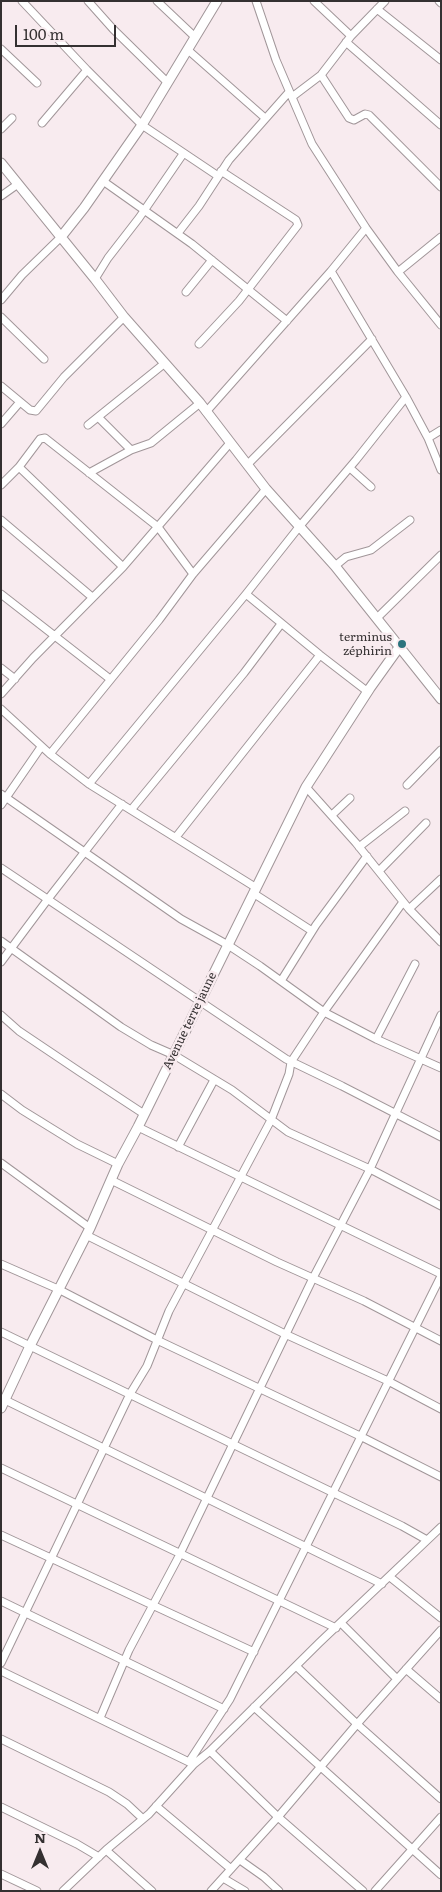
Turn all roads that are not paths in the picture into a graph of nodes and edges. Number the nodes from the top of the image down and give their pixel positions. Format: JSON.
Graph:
{"nodes":[{"id":1,"x":22,"y":1,"type":"edge"},
{"id":2,"x":88,"y":1,"type":"edge"},
{"id":3,"x":157,"y":1,"type":"edge"},
{"id":4,"x":217,"y":1,"type":"edge"},
{"id":5,"x":256,"y":1,"type":"edge"},
{"id":6,"x":314,"y":1,"type":"edge"},
{"id":7,"x":383,"y":2,"type":"edge"},
{"id":8,"x":377,"y":10,"type":"junction"},
{"id":9,"x":196,"y":37,"type":"junction"},
{"id":10,"x":349,"y":39,"type":"junction"},
{"id":11,"x":188,"y":50,"type":"junction"},
{"id":12,"x":2,"y":51,"type":"edge"},
{"id":13,"x":441,"y":60,"type":"edge"},
{"id":14,"x":87,"y":70,"type":"junction"},
{"id":15,"x":321,"y":75,"type":"junction"},
{"id":16,"x":167,"y":82,"type":"junction"},
{"id":17,"x":36,"y":83,"type":"dead end"},
{"id":18,"x":291,"y":95,"type":"junction"},
{"id":19,"x":12,"y":118,"type":"dead end"},
{"id":20,"x":265,"y":118,"type":"junction"},
{"id":21,"x":42,"y":122,"type":"dead end"},
{"id":22,"x":142,"y":125,"type":"junction"},
{"id":23,"x":441,"y":125,"type":"edge"},
{"id":24,"x":1,"y":129,"type":"edge"},
{"id":25,"x":183,"y":154,"type":"junction"},
{"id":26,"x":1,"y":163,"type":"edge"},
{"id":27,"x":220,"y":173,"type":"junction"},
{"id":28,"x":103,"y":181,"type":"junction"},
{"id":29,"x":18,"y":184,"type":"junction"},
{"id":30,"x":441,"y":187,"type":"edge"},
{"id":31,"x":1,"y":196,"type":"edge"},
{"id":32,"x":144,"y":210,"type":"junction"},
{"id":33,"x":366,"y":228,"type":"junction"},
{"id":34,"x":178,"y":233,"type":"junction"},
{"id":35,"x":61,"y":237,"type":"junction"},
{"id":36,"x":441,"y":237,"type":"edge"},
{"id":37,"x":212,"y":260,"type":"junction"},
{"id":38,"x":331,"y":271,"type":"junction"},
{"id":39,"x":398,"y":272,"type":"junction"},
{"id":40,"x":96,"y":279,"type":"junction"},
{"id":41,"x":248,"y":289,"type":"junction"},
{"id":42,"x":186,"y":292,"type":"dead end"},
{"id":43,"x":1,"y":300,"type":"edge"},
{"id":44,"x":1,"y":317,"type":"edge"},
{"id":45,"x":124,"y":317,"type":"junction"},
{"id":46,"x":287,"y":322,"type":"junction"},
{"id":47,"x":441,"y":325,"type":"edge"},
{"id":48,"x":372,"y":339,"type":"junction"},
{"id":49,"x":199,"y":344,"type":"dead end"},
{"id":50,"x":44,"y":358,"type":"dead end"},
{"id":51,"x":165,"y":363,"type":"junction"},
{"id":52,"x":1,"y":386,"type":"edge"},
{"id":53,"x":406,"y":397,"type":"junction"},
{"id":54,"x":20,"y":402,"type":"junction"},
{"id":55,"x":200,"y":404,"type":"junction"},
{"id":56,"x":206,"y":412,"type":"junction"},
{"id":57,"x":98,"y":417,"type":"junction"},
{"id":58,"x":1,"y":424,"type":"edge"},
{"id":59,"x":88,"y":424,"type":"dead end"},
{"id":60,"x":441,"y":430,"type":"edge"},
{"id":61,"x":428,"y":438,"type":"junction"},
{"id":62,"x":230,"y":443,"type":"junction"},
{"id":63,"x":131,"y":450,"type":"junction"},
{"id":64,"x":247,"y":465,"type":"junction"},
{"id":65,"x":19,"y":467,"type":"junction"},
{"id":66,"x":350,"y":468,"type":"junction"},
{"id":67,"x":441,"y":470,"type":"edge"},
{"id":68,"x":89,"y":473,"type":"junction"},
{"id":69,"x":1,"y":485,"type":"edge"},
{"id":70,"x":372,"y":488,"type":"dead end"},
{"id":71,"x":266,"y":489,"type":"junction"},
{"id":72,"x":1,"y":520,"type":"edge"},
{"id":73,"x":410,"y":520,"type":"dead end"},
{"id":74,"x":300,"y":526,"type":"junction"},
{"id":75,"x":158,"y":527,"type":"junction"},
{"id":76,"x":441,"y":555,"type":"edge"},
{"id":77,"x":123,"y":566,"type":"junction"},
{"id":78,"x":335,"y":566,"type":"junction"},
{"id":79,"x":193,"y":574,"type":"junction"},
{"id":80,"x":1,"y":594,"type":"edge"},
{"id":81,"x":246,"y":594,"type":"junction"},
{"id":82,"x":92,"y":597,"type":"junction"},
{"id":83,"x":377,"y":618,"type":"junction"},
{"id":84,"x":281,"y":624,"type":"junction"},
{"id":85,"x":54,"y":637,"type":"junction"},
{"id":86,"x":400,"y":646,"type":"junction"},
{"id":87,"x":320,"y":655,"type":"junction"},
{"id":88,"x":1,"y":668,"type":"edge"},
{"id":89,"x":15,"y":679,"type":"junction"},
{"id":90,"x":110,"y":679,"type":"junction"},
{"id":91,"x":368,"y":692,"type":"junction"},
{"id":92,"x":1,"y":694,"type":"edge"},
{"id":93,"x":441,"y":699,"type":"edge"},
{"id":94,"x":1,"y":709,"type":"edge"},
{"id":95,"x":42,"y":747,"type":"junction"},
{"id":96,"x":441,"y":750,"type":"edge"},
{"id":97,"x":50,"y":754,"type":"junction"},
{"id":98,"x":89,"y":784,"type":"junction"},
{"id":99,"x":407,"y":785,"type":"dead end"},
{"id":100,"x":306,"y":787,"type":"junction"},
{"id":101,"x":4,"y":796,"type":"edge"},
{"id":102,"x":350,"y":798,"type":"dead end"},
{"id":103,"x":122,"y":804,"type":"junction"},
{"id":104,"x":1,"y":805,"type":"edge"},
{"id":105,"x":131,"y":810,"type":"junction"},
{"id":106,"x":405,"y":811,"type":"dead end"},
{"id":107,"x":332,"y":815,"type":"junction"},
{"id":108,"x":426,"y":823,"type":"dead end"},
{"id":109,"x":176,"y":837,"type":"junction"},
{"id":110,"x":360,"y":847,"type":"junction"},
{"id":111,"x":84,"y":852,"type":"junction"},
{"id":112,"x":367,"y":856,"type":"junction"},
{"id":113,"x":1,"y":868,"type":"edge"},
{"id":114,"x":379,"y":871,"type":"junction"},
{"id":115,"x":441,"y":879,"type":"edge"},
{"id":116,"x":254,"y":890,"type":"junction"},
{"id":117,"x":48,"y":899,"type":"junction"},
{"id":118,"x":403,"y":902,"type":"junction"},
{"id":119,"x":409,"y":909,"type":"junction"},
{"id":120,"x":312,"y":931,"type":"junction"},
{"id":121,"x":1,"y":941,"type":"edge"},
{"id":122,"x":441,"y":942,"type":"edge"},
{"id":123,"x":228,"y":945,"type":"junction"},
{"id":124,"x":11,"y":948,"type":"junction"},
{"id":125,"x":1,"y":962,"type":"edge"},
{"id":126,"x":415,"y":964,"type":"dead end"},
{"id":127,"x":280,"y":981,"type":"junction"},
{"id":128,"x":199,"y":1001,"type":"junction"},
{"id":129,"x":324,"y":1012,"type":"junction"},
{"id":130,"x":1,"y":1015,"type":"edge"},
{"id":131,"x":441,"y":1015,"type":"edge"},
{"id":132,"x":376,"y":1039,"type":"junction"},
{"id":133,"x":174,"y":1055,"type":"junction"},
{"id":134,"x":420,"y":1059,"type":"junction"},
{"id":135,"x":291,"y":1062,"type":"junction"},
{"id":136,"x":441,"y":1068,"type":"edge"},
{"id":137,"x":214,"y":1080,"type":"junction"},
{"id":138,"x":1,"y":1094,"type":"edge"},
{"id":139,"x":144,"y":1114,"type":"junction"},
{"id":140,"x":395,"y":1114,"type":"junction"},
{"id":141,"x":271,"y":1120,"type":"junction"},
{"id":142,"x":138,"y":1127,"type":"junction"},
{"id":143,"x":441,"y":1138,"type":"edge"},
{"id":144,"x":178,"y":1147,"type":"junction"},
{"id":145,"x":1,"y":1163,"type":"edge"},
{"id":146,"x":118,"y":1164,"type":"junction"},
{"id":147,"x":370,"y":1169,"type":"junction"},
{"id":148,"x":240,"y":1177,"type":"junction"},
{"id":149,"x":111,"y":1180,"type":"junction"},
{"id":150,"x":441,"y":1206,"type":"edge"},
{"id":151,"x":340,"y":1224,"type":"junction"},
{"id":152,"x":212,"y":1230,"type":"junction"},
{"id":153,"x":88,"y":1231,"type":"junction"},
{"id":154,"x":1,"y":1264,"type":"edge"},
{"id":155,"x":441,"y":1275,"type":"edge"},
{"id":156,"x":313,"y":1278,"type":"junction"},
{"id":157,"x":184,"y":1282,"type":"junction"},
{"id":158,"x":58,"y":1290,"type":"junction"},
{"id":159,"x":415,"y":1326,"type":"junction"},
{"id":160,"x":1,"y":1332,"type":"edge"},
{"id":161,"x":285,"y":1334,"type":"junction"},
{"id":162,"x":157,"y":1340,"type":"junction"},
{"id":163,"x":441,"y":1341,"type":"edge"},
{"id":164,"x":30,"y":1346,"type":"junction"},
{"id":165,"x":388,"y":1382,"type":"junction"},
{"id":166,"x":259,"y":1388,"type":"junction"},
{"id":167,"x":130,"y":1394,"type":"junction"},
{"id":168,"x":2,"y":1402,"type":"edge"},
{"id":169,"x":441,"y":1410,"type":"edge"},
{"id":170,"x":360,"y":1436,"type":"junction"},
{"id":171,"x":233,"y":1443,"type":"junction"},
{"id":172,"x":104,"y":1449,"type":"junction"},
{"id":173,"x":1,"y":1468,"type":"edge"},
{"id":174,"x":441,"y":1477,"type":"edge"},
{"id":175,"x":332,"y":1493,"type":"junction"},
{"id":176,"x":206,"y":1498,"type":"junction"},
{"id":177,"x":77,"y":1503,"type":"junction"},
{"id":178,"x":439,"y":1532,"type":"edge"},
{"id":179,"x":1,"y":1535,"type":"edge"},
{"id":180,"x":427,"y":1540,"type":"junction"},
{"id":181,"x":306,"y":1546,"type":"junction"},
{"id":182,"x":180,"y":1554,"type":"junction"},
{"id":183,"x":51,"y":1558,"type":"junction"},
{"id":184,"x":390,"y":1577,"type":"junction"},
{"id":185,"x":382,"y":1584,"type":"junction"},
{"id":186,"x":280,"y":1600,"type":"junction"},
{"id":187,"x":1,"y":1601,"type":"edge"},
{"id":188,"x":153,"y":1605,"type":"junction"},
{"id":189,"x":25,"y":1614,"type":"junction"},
{"id":190,"x":441,"y":1618,"type":"edge"},
{"id":191,"x":338,"y":1625,"type":"junction"},
{"id":192,"x":441,"y":1630,"type":"edge"},
{"id":193,"x":254,"y":1652,"type":"junction"},
{"id":194,"x":125,"y":1660,"type":"junction"},
{"id":195,"x":1,"y":1663,"type":"edge"},
{"id":196,"x":296,"y":1666,"type":"junction"},
{"id":197,"x":406,"y":1669,"type":"junction"},
{"id":198,"x":1,"y":1671,"type":"edge"},
{"id":199,"x":397,"y":1679,"type":"junction"},
{"id":200,"x":441,"y":1699,"type":"edge"},
{"id":201,"x":254,"y":1707,"type":"junction"},
{"id":202,"x":224,"y":1709,"type":"junction"},
{"id":203,"x":100,"y":1718,"type":"junction"},
{"id":204,"x":356,"y":1724,"type":"junction"},
{"id":205,"x":1,"y":1739,"type":"edge"},
{"id":206,"x":210,"y":1751,"type":"junction"},
{"id":207,"x":191,"y":1763,"type":"junction"},
{"id":208,"x":320,"y":1768,"type":"junction"},
{"id":209,"x":441,"y":1799,"type":"edge"},
{"id":210,"x":156,"y":1806,"type":"junction"},
{"id":211,"x":1,"y":1807,"type":"edge"},
{"id":212,"x":441,"y":1816,"type":"edge"},
{"id":213,"x":278,"y":1817,"type":"junction"},
{"id":214,"x":144,"y":1819,"type":"junction"},
{"id":215,"x":106,"y":1850,"type":"junction"},
{"id":216,"x":412,"y":1850,"type":"junction"},
{"id":217,"x":99,"y":1858,"type":"junction"},
{"id":218,"x":240,"y":1860,"type":"junction"},
{"id":219,"x":231,"y":1869,"type":"junction"},
{"id":220,"x":1,"y":1874,"type":"edge"},
{"id":221,"x":441,"y":1875,"type":"edge"},
{"id":222,"x":223,"y":1878,"type":"junction"},
{"id":223,"x":37,"y":1891,"type":"edge"},
{"id":224,"x":63,"y":1891,"type":"edge"},
{"id":225,"x":152,"y":1891,"type":"edge"},
{"id":226,"x":211,"y":1891,"type":"edge"},
{"id":227,"x":245,"y":1891,"type":"edge"},
{"id":228,"x":280,"y":1891,"type":"edge"},
{"id":229,"x":363,"y":1891,"type":"edge"},
{"id":230,"x":375,"y":1891,"type":"edge"}],
"edges":[{"from":1,"to":14,"type":"street"},
{"from":2,"to":16,"type":"street"},
{"from":3,"to":9,"type":"street"},
{"from":4,"to":9,"type":"street"},
{"from":5,"to":18,"type":"street"},
{"from":6,"to":10,"type":"street"},
{"from":7,"to":8,"type":"street"},
{"from":8,"to":10,"type":"street"},
{"from":8,"to":13,"type":"street"},
{"from":9,"to":11,"type":"street"},
{"from":10,"to":15,"type":"street"},
{"from":10,"to":23,"type":"street"},
{"from":11,"to":16,"type":"street"},
{"from":11,"to":20,"type":"street"},
{"from":12,"to":17,"type":"street"},
{"from":14,"to":21,"type":"street"},
{"from":14,"to":22,"type":"street"},
{"from":15,"to":18,"type":"street"},
{"from":15,"to":30,"type":"street"},
{"from":16,"to":22,"type":"street"},
{"from":18,"to":20,"type":"street"},
{"from":18,"to":33,"type":"street"},
{"from":19,"to":24,"type":"street"},
{"from":20,"to":27,"type":"street"},
{"from":22,"to":25,"type":"street"},
{"from":22,"to":28,"type":"street"},
{"from":25,"to":27,"type":"street"},
{"from":25,"to":32,"type":"street"},
{"from":26,"to":29,"type":"street"},
{"from":27,"to":34,"type":"street"},
{"from":27,"to":41,"type":"street"},
{"from":28,"to":32,"type":"street"},
{"from":28,"to":35,"type":"street"},
{"from":29,"to":31,"type":"street"},
{"from":29,"to":35,"type":"street"},
{"from":32,"to":34,"type":"street"},
{"from":32,"to":40,"type":"street"},
{"from":33,"to":38,"type":"street"},
{"from":33,"to":39,"type":"street"},
{"from":34,"to":37,"type":"street"},
{"from":35,"to":40,"type":"street"},
{"from":35,"to":43,"type":"street"},
{"from":36,"to":39,"type":"street"},
{"from":37,"to":41,"type":"street"},
{"from":37,"to":42,"type":"street"},
{"from":38,"to":46,"type":"street"},
{"from":38,"to":48,"type":"street"},
{"from":39,"to":47,"type":"street"},
{"from":40,"to":45,"type":"street"},
{"from":41,"to":46,"type":"street"},
{"from":41,"to":49,"type":"street"},
{"from":44,"to":50,"type":"street"},
{"from":45,"to":51,"type":"street"},
{"from":45,"to":54,"type":"street"},
{"from":46,"to":56,"type":"street"},
{"from":48,"to":53,"type":"street"},
{"from":48,"to":64,"type":"street"},
{"from":51,"to":55,"type":"street"},
{"from":51,"to":57,"type":"street"},
{"from":52,"to":54,"type":"street"},
{"from":53,"to":61,"type":"street"},
{"from":53,"to":66,"type":"street"},
{"from":54,"to":58,"type":"street"},
{"from":55,"to":56,"type":"street"},
{"from":55,"to":63,"type":"street"},
{"from":56,"to":62,"type":"street"},
{"from":57,"to":59,"type":"street"},
{"from":57,"to":63,"type":"street"},
{"from":60,"to":61,"type":"street"},
{"from":61,"to":67,"type":"street"},
{"from":62,"to":64,"type":"street"},
{"from":62,"to":75,"type":"street"},
{"from":63,"to":68,"type":"street"},
{"from":64,"to":71,"type":"street"},
{"from":65,"to":68,"type":"street"},
{"from":65,"to":69,"type":"street"},
{"from":65,"to":77,"type":"street"},
{"from":66,"to":70,"type":"street"},
{"from":66,"to":74,"type":"street"},
{"from":68,"to":75,"type":"street"},
{"from":71,"to":74,"type":"street"},
{"from":71,"to":79,"type":"street"},
{"from":72,"to":82,"type":"street"},
{"from":73,"to":78,"type":"street"},
{"from":74,"to":78,"type":"street"},
{"from":74,"to":81,"type":"street"},
{"from":75,"to":77,"type":"street"},
{"from":75,"to":79,"type":"street"},
{"from":76,"to":83,"type":"street"},
{"from":77,"to":82,"type":"street"},
{"from":78,"to":83,"type":"street"},
{"from":79,"to":90,"type":"street"},
{"from":80,"to":85,"type":"street"},
{"from":81,"to":84,"type":"street"},
{"from":81,"to":98,"type":"street"},
{"from":82,"to":85,"type":"street"},
{"from":83,"to":86,"type":"street"},
{"from":84,"to":87,"type":"street"},
{"from":84,"to":105,"type":"street"},
{"from":85,"to":89,"type":"street"},
{"from":85,"to":90,"type":"street"},
{"from":86,"to":91,"type":"street","name":"Avenue terre jaune"},
{"from":86,"to":93,"type":"street"},
{"from":87,"to":91,"type":"street"},
{"from":87,"to":109,"type":"street"},
{"from":88,"to":89,"type":"street"},
{"from":89,"to":92,"type":"street"},
{"from":90,"to":97,"type":"street"},
{"from":91,"to":100,"type":"street","name":"Avenue terre jaune"},
{"from":94,"to":95,"type":"street"},
{"from":95,"to":97,"type":"street"},
{"from":95,"to":101,"type":"street"},
{"from":96,"to":99,"type":"street"},
{"from":97,"to":98,"type":"street"},
{"from":98,"to":103,"type":"street"},
{"from":100,"to":107,"type":"street"},
{"from":100,"to":116,"type":"street","name":"Avenue terre jaune"},
{"from":101,"to":104,"type":"street"},
{"from":101,"to":111,"type":"street"},
{"from":102,"to":107,"type":"street"},
{"from":103,"to":105,"type":"street"},
{"from":103,"to":111,"type":"street"},
{"from":105,"to":109,"type":"street"},
{"from":106,"to":110,"type":"street"},
{"from":107,"to":110,"type":"street"},
{"from":108,"to":114,"type":"street"},
{"from":109,"to":116,"type":"street"},
{"from":110,"to":112,"type":"street"},
{"from":111,"to":117,"type":"street"},
{"from":111,"to":123,"type":"street"},
{"from":112,"to":114,"type":"street"},
{"from":112,"to":120,"type":"street"},
{"from":113,"to":117,"type":"street"},
{"from":114,"to":118,"type":"street"},
{"from":115,"to":119,"type":"street"},
{"from":116,"to":120,"type":"street"},
{"from":116,"to":123,"type":"street","name":"Avenue terre jaune"},
{"from":117,"to":124,"type":"street"},
{"from":117,"to":128,"type":"street"},
{"from":118,"to":119,"type":"street"},
{"from":118,"to":129,"type":"street"},
{"from":119,"to":122,"type":"street"},
{"from":120,"to":127,"type":"street"},
{"from":121,"to":124,"type":"street"},
{"from":123,"to":127,"type":"street"},
{"from":123,"to":128,"type":"street","name":"Avenue terre jaune"},
{"from":124,"to":125,"type":"street"},
{"from":124,"to":133,"type":"street"},
{"from":126,"to":132,"type":"street"},
{"from":127,"to":129,"type":"street"},
{"from":128,"to":133,"type":"street","name":"Avenue terre jaune"},
{"from":128,"to":135,"type":"street"},
{"from":129,"to":132,"type":"street"},
{"from":129,"to":135,"type":"street"},
{"from":130,"to":139,"type":"street"},
{"from":131,"to":134,"type":"street"},
{"from":132,"to":134,"type":"street"},
{"from":133,"to":137,"type":"street"},
{"from":133,"to":139,"type":"street","name":"Avenue terre jaune"},
{"from":134,"to":136,"type":"street"},
{"from":134,"to":140,"type":"street"},
{"from":135,"to":140,"type":"street"},
{"from":135,"to":141,"type":"street"},
{"from":137,"to":141,"type":"street"},
{"from":137,"to":144,"type":"street"},
{"from":138,"to":146,"type":"street"},
{"from":139,"to":142,"type":"street","name":"Avenue terre jaune"},
{"from":140,"to":143,"type":"street"},
{"from":140,"to":147,"type":"street"},
{"from":141,"to":147,"type":"street"},
{"from":141,"to":148,"type":"street"},
{"from":142,"to":144,"type":"street"},
{"from":142,"to":146,"type":"street","name":"Avenue terre jaune"},
{"from":144,"to":148,"type":"street"},
{"from":145,"to":153,"type":"street"},
{"from":146,"to":149,"type":"street","name":"Avenue terre jaune"},
{"from":147,"to":150,"type":"street"},
{"from":147,"to":151,"type":"street"},
{"from":148,"to":151,"type":"street"},
{"from":148,"to":152,"type":"street"},
{"from":149,"to":152,"type":"street"},
{"from":149,"to":153,"type":"street","name":"Avenue terre jaune"},
{"from":151,"to":155,"type":"street"},
{"from":151,"to":156,"type":"street"},
{"from":152,"to":156,"type":"street"},
{"from":152,"to":157,"type":"street"},
{"from":153,"to":157,"type":"street"},
{"from":153,"to":158,"type":"street","name":"Avenue terre jaune"},
{"from":154,"to":158,"type":"street"},
{"from":155,"to":159,"type":"street"},
{"from":156,"to":159,"type":"street"},
{"from":156,"to":161,"type":"street"},
{"from":157,"to":161,"type":"street"},
{"from":157,"to":162,"type":"street"},
{"from":158,"to":162,"type":"street"},
{"from":158,"to":164,"type":"street","name":"Avenue terre jaune"},
{"from":159,"to":163,"type":"street"},
{"from":159,"to":165,"type":"street"},
{"from":160,"to":164,"type":"street"},
{"from":161,"to":165,"type":"street"},
{"from":161,"to":166,"type":"street"},
{"from":162,"to":166,"type":"street"},
{"from":162,"to":167,"type":"street"},
{"from":164,"to":167,"type":"street"},
{"from":164,"to":168,"type":"street","name":"Avenue terre jaune"},
{"from":165,"to":169,"type":"street"},
{"from":165,"to":170,"type":"street"},
{"from":166,"to":170,"type":"street"},
{"from":166,"to":171,"type":"street"},
{"from":167,"to":171,"type":"street"},
{"from":167,"to":172,"type":"street"},
{"from":168,"to":172,"type":"street"},
{"from":170,"to":174,"type":"street"},
{"from":170,"to":175,"type":"street"},
{"from":171,"to":175,"type":"street"},
{"from":171,"to":176,"type":"street"},
{"from":172,"to":176,"type":"street"},
{"from":172,"to":177,"type":"street"},
{"from":173,"to":177,"type":"street"},
{"from":175,"to":180,"type":"street"},
{"from":175,"to":181,"type":"street"},
{"from":176,"to":181,"type":"street"},
{"from":176,"to":182,"type":"street"},
{"from":177,"to":182,"type":"street"},
{"from":177,"to":183,"type":"street"},
{"from":178,"to":180,"type":"street"},
{"from":179,"to":183,"type":"street"},
{"from":180,"to":184,"type":"street"},
{"from":181,"to":185,"type":"street"},
{"from":181,"to":186,"type":"street"},
{"from":182,"to":186,"type":"street"},
{"from":182,"to":188,"type":"street"},
{"from":183,"to":188,"type":"street"},
{"from":183,"to":189,"type":"street"},
{"from":184,"to":185,"type":"street"},
{"from":184,"to":190,"type":"street"},
{"from":185,"to":191,"type":"street"},
{"from":186,"to":191,"type":"street"},
{"from":186,"to":193,"type":"street"},
{"from":187,"to":189,"type":"street"},
{"from":188,"to":193,"type":"street"},
{"from":188,"to":194,"type":"street"},
{"from":189,"to":194,"type":"street"},
{"from":189,"to":195,"type":"street"},
{"from":191,"to":196,"type":"street"},
{"from":191,"to":199,"type":"street"},
{"from":192,"to":197,"type":"street"},
{"from":193,"to":202,"type":"street"},
{"from":194,"to":202,"type":"street"},
{"from":194,"to":203,"type":"street"},
{"from":196,"to":201,"type":"street"},
{"from":196,"to":204,"type":"street"},
{"from":197,"to":199,"type":"street"},
{"from":197,"to":200,"type":"street"},
{"from":198,"to":203,"type":"street"},
{"from":199,"to":204,"type":"street"},
{"from":201,"to":206,"type":"street"},
{"from":201,"to":208,"type":"street"},
{"from":202,"to":207,"type":"street"},
{"from":203,"to":207,"type":"street"},
{"from":204,"to":208,"type":"street"},
{"from":204,"to":209,"type":"street"},
{"from":205,"to":214,"type":"street"},
{"from":206,"to":207,"type":"street"},
{"from":206,"to":213,"type":"street"},
{"from":207,"to":210,"type":"street"},
{"from":208,"to":213,"type":"street"},
{"from":208,"to":216,"type":"street"},
{"from":210,"to":214,"type":"street"},
{"from":210,"to":219,"type":"street"},
{"from":211,"to":217,"type":"street"},
{"from":212,"to":216,"type":"street"},
{"from":213,"to":218,"type":"street"},
{"from":213,"to":229,"type":"street"},
{"from":214,"to":215,"type":"street"},
{"from":215,"to":217,"type":"street"},
{"from":215,"to":225,"type":"street"},
{"from":216,"to":221,"type":"street"},
{"from":216,"to":230,"type":"street"},
{"from":217,"to":224,"type":"street"},
{"from":218,"to":219,"type":"street"},
{"from":218,"to":228,"type":"street"},
{"from":219,"to":222,"type":"street"},
{"from":220,"to":223,"type":"street"},
{"from":222,"to":226,"type":"street"},
{"from":222,"to":227,"type":"street"}]}
